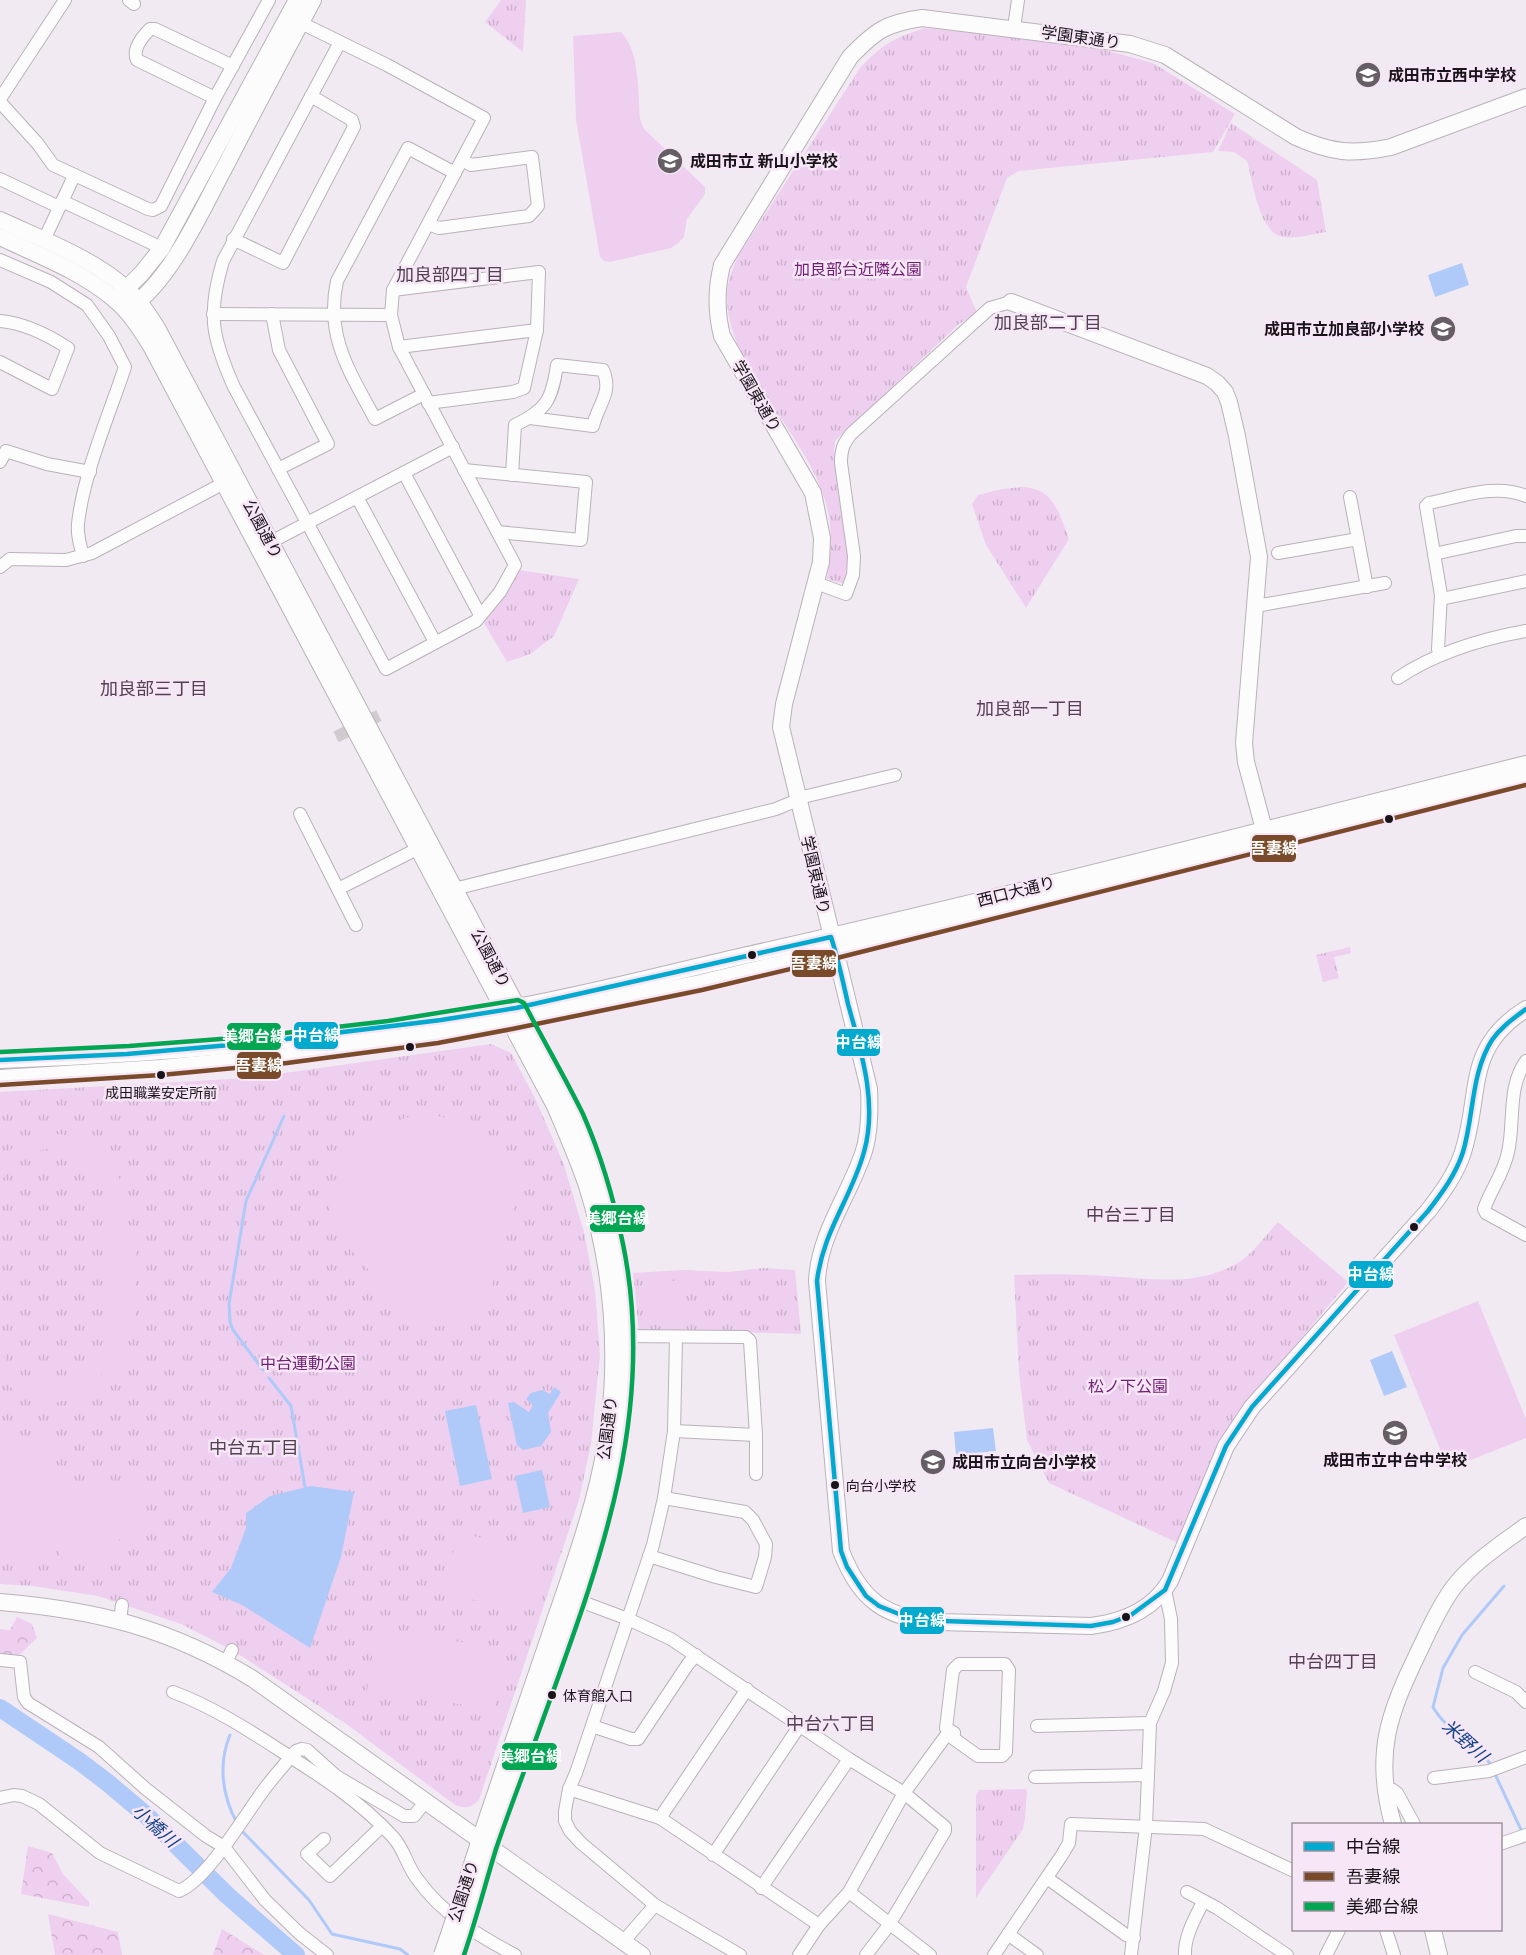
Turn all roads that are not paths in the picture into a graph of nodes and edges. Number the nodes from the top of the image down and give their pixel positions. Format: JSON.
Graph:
{"nodes":[{"id":1,"x":65,"y":0,"type":"edge"},
{"id":2,"x":268,"y":0,"type":"edge"},
{"id":3,"x":297,"y":0,"type":"edge"},
{"id":4,"x":313,"y":0,"type":"edge"},
{"id":5,"x":1018,"y":0,"type":"edge"},
{"id":6,"x":294,"y":20,"type":"junction"},
{"id":7,"x":1014,"y":28,"type":"junction"},
{"id":8,"x":340,"y":42,"type":"junction"},
{"id":9,"x":233,"y":66,"type":"junction"},
{"id":10,"x":311,"y":96,"type":"junction"},
{"id":11,"x":1526,"y":97,"type":"edge"},
{"id":12,"x":215,"y":98,"type":"junction"},
{"id":13,"x":0,"y":101,"type":"edge"},
{"id":14,"x":462,"y":160,"type":"junction"},
{"id":15,"x":455,"y":173,"type":"junction"},
{"id":16,"x":75,"y":176,"type":"junction"},
{"id":17,"x":0,"y":179,"type":"edge"},
{"id":18,"x":61,"y":204,"type":"junction"},
{"id":19,"x":0,"y":220,"type":"edge"},
{"id":20,"x":428,"y":224,"type":"junction"},
{"id":21,"x":0,"y":237,"type":"edge"},
{"id":22,"x":233,"y":239,"type":"junction"},
{"id":23,"x":44,"y":240,"type":"junction"},
{"id":24,"x":162,"y":248,"type":"junction"},
{"id":25,"x":0,"y":260,"type":"edge"},
{"id":26,"x":393,"y":290,"type":"junction"},
{"id":27,"x":126,"y":300,"type":"junction"},
{"id":28,"x":1011,"y":302,"type":"joint"},
{"id":29,"x":213,"y":314,"type":"junction"},
{"id":30,"x":272,"y":314,"type":"junction"},
{"id":31,"x":334,"y":314,"type":"junction"},
{"id":32,"x":391,"y":315,"type":"junction"},
{"id":33,"x":0,"y":321,"type":"edge"},
{"id":34,"x":537,"y":330,"type":"junction"},
{"id":35,"x":399,"y":346,"type":"junction"},
{"id":36,"x":0,"y":362,"type":"edge"},
{"id":37,"x":426,"y":398,"type":"junction"},
{"id":38,"x":530,"y":418,"type":"junction"},
{"id":39,"x":453,"y":447,"type":"junction"},
{"id":40,"x":0,"y":462,"type":"edge"},
{"id":41,"x":278,"y":469,"type":"junction"},
{"id":42,"x":464,"y":470,"type":"junction"},
{"id":43,"x":90,"y":472,"type":"junction"},
{"id":44,"x":404,"y":473,"type":"junction"},
{"id":45,"x":512,"y":475,"type":"junction"},
{"id":46,"x":224,"y":483,"type":"junction"},
{"id":47,"x":1526,"y":496,"type":"edge"},
{"id":48,"x":357,"y":497,"type":"junction"},
{"id":49,"x":1350,"y":497,"type":"dead end"},
{"id":50,"x":308,"y":523,"type":"junction"},
{"id":51,"x":498,"y":532,"type":"junction"},
{"id":52,"x":1526,"y":536,"type":"edge"},
{"id":53,"x":1358,"y":539,"type":"junction"},
{"id":54,"x":265,"y":546,"type":"junction"},
{"id":55,"x":1278,"y":554,"type":"dead end"},
{"id":56,"x":1434,"y":554,"type":"junction"},
{"id":57,"x":83,"y":556,"type":"junction"},
{"id":58,"x":0,"y":567,"type":"edge"},
{"id":59,"x":1526,"y":581,"type":"edge"},
{"id":60,"x":816,"y":583,"type":"junction"},
{"id":61,"x":1385,"y":583,"type":"dead end"},
{"id":62,"x":1367,"y":586,"type":"junction"},
{"id":63,"x":1441,"y":599,"type":"junction"},
{"id":64,"x":1256,"y":606,"type":"junction"},
{"id":65,"x":480,"y":615,"type":"junction"},
{"id":66,"x":1526,"y":631,"type":"edge"},
{"id":67,"x":435,"y":642,"type":"junction"},
{"id":68,"x":1440,"y":655,"type":"junction"},
{"id":69,"x":1398,"y":678,"type":"dead end"},
{"id":70,"x":1526,"y":765,"type":"edge"},
{"id":71,"x":895,"y":776,"type":"dead end"},
{"id":72,"x":1526,"y":777,"type":"edge"},
{"id":73,"x":798,"y":801,"type":"junction"},
{"id":74,"x":300,"y":814,"type":"dead end"},
{"id":75,"x":1266,"y":836,"type":"junction"},
{"id":76,"x":424,"y":845,"type":"junction"},
{"id":77,"x":338,"y":889,"type":"junction"},
{"id":78,"x":454,"y":889,"type":"junction"},
{"id":79,"x":356,"y":925,"type":"dead end"},
{"id":80,"x":833,"y":944,"type":"junction"},
{"id":81,"x":1526,"y":1009,"type":"edge"},
{"id":82,"x":514,"y":1015,"type":"junction"},
{"id":83,"x":0,"y":1060,"type":"edge"},
{"id":84,"x":1526,"y":1061,"type":"edge"},
{"id":85,"x":0,"y":1078,"type":"edge"},
{"id":86,"x":1525,"y":1232,"type":"edge"},
{"id":87,"x":619,"y":1336,"type":"junction"},
{"id":88,"x":676,"y":1338,"type":"junction"},
{"id":89,"x":674,"y":1431,"type":"junction"},
{"id":90,"x":756,"y":1435,"type":"junction"},
{"id":91,"x":756,"y":1474,"type":"dead end"},
{"id":92,"x":664,"y":1498,"type":"junction"},
{"id":93,"x":1526,"y":1526,"type":"edge"},
{"id":94,"x":649,"y":1556,"type":"junction"},
{"id":95,"x":1165,"y":1590,"type":"junction"},
{"id":96,"x":577,"y":1600,"type":"junction"},
{"id":97,"x":0,"y":1602,"type":"edge"},
{"id":98,"x":628,"y":1619,"type":"junction"},
{"id":99,"x":696,"y":1655,"type":"junction"},
{"id":100,"x":0,"y":1659,"type":"edge"},
{"id":101,"x":1475,"y":1672,"type":"dead end"},
{"id":102,"x":747,"y":1689,"type":"junction"},
{"id":103,"x":173,"y":1692,"type":"dead end"},
{"id":104,"x":1526,"y":1702,"type":"edge"},
{"id":105,"x":1150,"y":1723,"type":"junction"},
{"id":106,"x":800,"y":1725,"type":"junction"},
{"id":107,"x":592,"y":1726,"type":"junction"},
{"id":108,"x":1037,"y":1726,"type":"dead end"},
{"id":109,"x":954,"y":1733,"type":"junction"},
{"id":110,"x":291,"y":1757,"type":"junction"},
{"id":111,"x":1526,"y":1757,"type":"edge"},
{"id":112,"x":849,"y":1759,"type":"junction"},
{"id":113,"x":1148,"y":1775,"type":"junction"},
{"id":114,"x":1035,"y":1777,"type":"dead end"},
{"id":115,"x":1434,"y":1779,"type":"dead end"},
{"id":116,"x":569,"y":1789,"type":"junction"},
{"id":117,"x":1385,"y":1791,"type":"junction"},
{"id":118,"x":904,"y":1793,"type":"junction"},
{"id":119,"x":0,"y":1798,"type":"edge"},
{"id":120,"x":425,"y":1802,"type":"junction"},
{"id":121,"x":660,"y":1818,"type":"junction"},
{"id":122,"x":1393,"y":1823,"type":"edge"},
{"id":123,"x":1413,"y":1823,"type":"edge"},
{"id":124,"x":1146,"y":1826,"type":"junction"},
{"id":125,"x":381,"y":1827,"type":"junction"},
{"id":126,"x":1526,"y":1835,"type":"edge"},
{"id":127,"x":324,"y":1839,"type":"dead end"},
{"id":128,"x":484,"y":1843,"type":"junction"},
{"id":129,"x":1502,"y":1843,"type":"edge"},
{"id":130,"x":221,"y":1851,"type":"junction"},
{"id":131,"x":713,"y":1855,"type":"junction"},
{"id":132,"x":1292,"y":1870,"type":"edge"},
{"id":133,"x":1047,"y":1878,"type":"junction"},
{"id":134,"x":761,"y":1888,"type":"junction"},
{"id":135,"x":849,"y":1892,"type":"junction"},
{"id":136,"x":1186,"y":1892,"type":"dead end"},
{"id":137,"x":467,"y":1901,"type":"junction"},
{"id":138,"x":1203,"y":1902,"type":"junction"},
{"id":139,"x":655,"y":1905,"type":"junction"},
{"id":140,"x":819,"y":1925,"type":"junction"},
{"id":141,"x":889,"y":1925,"type":"junction"},
{"id":142,"x":1338,"y":1931,"type":"edge"},
{"id":143,"x":1387,"y":1931,"type":"edge"},
{"id":144,"x":1433,"y":1931,"type":"edge"},
{"id":145,"x":1008,"y":1934,"type":"junction"},
{"id":146,"x":1134,"y":1938,"type":"junction"},
{"id":147,"x":623,"y":1941,"type":"junction"},
{"id":148,"x":327,"y":1955,"type":"edge"},
{"id":149,"x":442,"y":1955,"type":"edge"},
{"id":150,"x":456,"y":1955,"type":"edge"},
{"id":151,"x":515,"y":1955,"type":"edge"},
{"id":152,"x":642,"y":1955,"type":"edge"},
{"id":153,"x":740,"y":1955,"type":"edge"},
{"id":154,"x":799,"y":1955,"type":"edge"},
{"id":155,"x":866,"y":1955,"type":"edge"},
{"id":156,"x":930,"y":1955,"type":"edge"},
{"id":157,"x":994,"y":1955,"type":"edge"},
{"id":158,"x":1037,"y":1955,"type":"edge"},
{"id":159,"x":1131,"y":1955,"type":"edge"},
{"id":160,"x":1185,"y":1955,"type":"edge"},
{"id":161,"x":1287,"y":1955,"type":"edge"},
{"id":162,"x":1326,"y":1955,"type":"edge"},
{"id":163,"x":1394,"y":1955,"type":"edge"},
{"id":164,"x":1439,"y":1955,"type":"edge"}],
"edges":[{"from":1,"to":13,"type":"street"},
{"from":2,"to":9,"type":"street"},
{"from":3,"to":6,"type":"street"},
{"from":4,"to":6,"type":"street"},
{"from":5,"to":7,"type":"street"},
{"from":6,"to":8,"type":"street"},
{"from":6,"to":24,"type":"street"},
{"from":6,"to":27,"type":"street"},
{"from":7,"to":11,"type":"street","name":"学園東通り"},
{"from":7,"to":60,"type":"street","name":"学園東通り"},
{"from":8,"to":10,"type":"street"},
{"from":8,"to":14,"type":"street"},
{"from":9,"to":12,"type":"street"},
{"from":9,"to":12,"type":"street"},
{"from":10,"to":22,"type":"street"},
{"from":10,"to":22,"type":"street"},
{"from":12,"to":16,"type":"street"},
{"from":13,"to":16,"type":"street"},
{"from":14,"to":15,"type":"street"},
{"from":14,"to":20,"type":"street"},
{"from":15,"to":20,"type":"street"},
{"from":15,"to":31,"type":"street"},
{"from":16,"to":18,"type":"street"},
{"from":17,"to":18,"type":"street"},
{"from":18,"to":23,"type":"street"},
{"from":18,"to":24,"type":"street"},
{"from":19,"to":23,"type":"street","name":"公園通り"},
{"from":20,"to":26,"type":"street"},
{"from":21,"to":27,"type":"street","name":"公園通り"},
{"from":22,"to":29,"type":"street"},
{"from":23,"to":27,"type":"street","name":"公園通り"},
{"from":24,"to":27,"type":"street"},
{"from":25,"to":43,"type":"street"},
{"from":26,"to":32,"type":"street"},
{"from":26,"to":34,"type":"street"},
{"from":27,"to":46,"type":"street","name":"公園通り"},
{"from":27,"to":54,"type":"street","name":"公園通り"},
{"from":28,"to":60,"type":"street"},
{"from":28,"to":64,"type":"street"},
{"from":29,"to":30,"type":"street"},
{"from":29,"to":41,"type":"street"},
{"from":30,"to":31,"type":"street"},
{"from":30,"to":41,"type":"street"},
{"from":31,"to":32,"type":"street"},
{"from":31,"to":37,"type":"street"},
{"from":32,"to":35,"type":"street"},
{"from":33,"to":36,"type":"street"},
{"from":34,"to":35,"type":"street"},
{"from":34,"to":37,"type":"street"},
{"from":35,"to":37,"type":"street"},
{"from":37,"to":39,"type":"street"},
{"from":38,"to":38,"type":"street"},
{"from":38,"to":45,"type":"street"},
{"from":39,"to":42,"type":"street"},
{"from":39,"to":44,"type":"street"},
{"from":40,"to":43,"type":"street"},
{"from":41,"to":50,"type":"street"},
{"from":42,"to":45,"type":"street"},
{"from":42,"to":51,"type":"street"},
{"from":43,"to":57,"type":"street"},
{"from":44,"to":48,"type":"street"},
{"from":44,"to":65,"type":"street"},
{"from":45,"to":51,"type":"street"},
{"from":46,"to":54,"type":"street","name":"公園通り"},
{"from":46,"to":57,"type":"street"},
{"from":47,"to":56,"type":"street"},
{"from":48,"to":50,"type":"street"},
{"from":48,"to":67,"type":"street"},
{"from":49,"to":53,"type":"street"},
{"from":50,"to":54,"type":"street"},
{"from":50,"to":67,"type":"street"},
{"from":51,"to":65,"type":"street"},
{"from":52,"to":56,"type":"street"},
{"from":53,"to":55,"type":"street"},
{"from":53,"to":62,"type":"street"},
{"from":54,"to":76,"type":"street","name":"公園通り"},
{"from":56,"to":63,"type":"street"},
{"from":57,"to":58,"type":"street"},
{"from":59,"to":63,"type":"street"},
{"from":60,"to":73,"type":"street","name":"学園東通り"},
{"from":61,"to":62,"type":"street"},
{"from":62,"to":64,"type":"street"},
{"from":63,"to":68,"type":"street"},
{"from":64,"to":75,"type":"street"},
{"from":65,"to":67,"type":"street"},
{"from":66,"to":68,"type":"street"},
{"from":68,"to":69,"type":"street"},
{"from":70,"to":75,"type":"street","name":"西口大通り"},
{"from":71,"to":73,"type":"street"},
{"from":72,"to":75,"type":"street","name":"西口大通り"},
{"from":73,"to":78,"type":"street"},
{"from":73,"to":80,"type":"street","name":"学園東通り"},
{"from":74,"to":77,"type":"street"},
{"from":75,"to":80,"type":"street","name":"西口大通り"},
{"from":76,"to":77,"type":"street"},
{"from":76,"to":78,"type":"street","name":"公園通り"},
{"from":76,"to":82,"type":"street","name":"公園通り"},
{"from":77,"to":79,"type":"street"},
{"from":78,"to":82,"type":"street","name":"公園通り"},
{"from":80,"to":82,"type":"street","name":"西口大通り"},
{"from":80,"to":95,"type":"street","name":"学園東通り"},
{"from":81,"to":95,"type":"street","name":"学園東通り"},
{"from":82,"to":83,"type":"street"},
{"from":82,"to":85,"type":"street","name":"西口大通り"},
{"from":82,"to":87,"type":"street","name":"公園通り"},
{"from":84,"to":86,"type":"street"},
{"from":87,"to":88,"type":"street"},
{"from":87,"to":96,"type":"street","name":"公園通り"},
{"from":87,"to":128,"type":"street","name":"公園通り"},
{"from":88,"to":89,"type":"street"},
{"from":88,"to":90,"type":"street"},
{"from":89,"to":90,"type":"street"},
{"from":89,"to":92,"type":"street"},
{"from":90,"to":91,"type":"street"},
{"from":92,"to":94,"type":"street"},
{"from":92,"to":94,"type":"street"},
{"from":93,"to":117,"type":"street"},
{"from":94,"to":98,"type":"street"},
{"from":95,"to":105,"type":"street"},
{"from":96,"to":98,"type":"street"},
{"from":96,"to":128,"type":"street","name":"公園通り"},
{"from":97,"to":120,"type":"street"},
{"from":98,"to":99,"type":"street"},
{"from":98,"to":107,"type":"street"},
{"from":99,"to":102,"type":"street"},
{"from":99,"to":107,"type":"street"},
{"from":100,"to":130,"type":"street"},
{"from":101,"to":104,"type":"street"},
{"from":102,"to":106,"type":"street"},
{"from":102,"to":121,"type":"street"},
{"from":103,"to":110,"type":"street"},
{"from":105,"to":108,"type":"street"},
{"from":105,"to":113,"type":"street"},
{"from":106,"to":112,"type":"street"},
{"from":106,"to":131,"type":"street"},
{"from":107,"to":116,"type":"street"},
{"from":109,"to":109,"type":"street"},
{"from":109,"to":118,"type":"street"},
{"from":110,"to":120,"type":"street"},
{"from":110,"to":125,"type":"street"},
{"from":110,"to":130,"type":"street"},
{"from":111,"to":115,"type":"street"},
{"from":112,"to":118,"type":"street"},
{"from":112,"to":134,"type":"street"},
{"from":113,"to":114,"type":"street"},
{"from":113,"to":124,"type":"street"},
{"from":116,"to":121,"type":"street"},
{"from":116,"to":139,"type":"street"},
{"from":117,"to":122,"type":"street"},
{"from":117,"to":123,"type":"street"},
{"from":118,"to":135,"type":"street"},
{"from":118,"to":141,"type":"street"},
{"from":119,"to":130,"type":"street"},
{"from":120,"to":128,"type":"street"},
{"from":121,"to":131,"type":"street"},
{"from":124,"to":132,"type":"street"},
{"from":124,"to":133,"type":"street"},
{"from":124,"to":146,"type":"street"},
{"from":125,"to":127,"type":"street"},
{"from":125,"to":151,"type":"street"},
{"from":126,"to":129,"type":"street"},
{"from":128,"to":137,"type":"street","name":"公園通り"},
{"from":128,"to":147,"type":"street"},
{"from":130,"to":148,"type":"street"},
{"from":131,"to":134,"type":"street"},
{"from":133,"to":145,"type":"street"},
{"from":133,"to":146,"type":"street"},
{"from":134,"to":140,"type":"street"},
{"from":135,"to":140,"type":"street"},
{"from":135,"to":141,"type":"street"},
{"from":136,"to":138,"type":"street"},
{"from":137,"to":149,"type":"street","name":"公園通り","bridge":true},
{"from":137,"to":150,"type":"street","name":"公園通り","bridge":true},
{"from":138,"to":160,"type":"street"},
{"from":138,"to":161,"type":"street"},
{"from":139,"to":147,"type":"street"},
{"from":139,"to":153,"type":"street"},
{"from":140,"to":154,"type":"street"},
{"from":141,"to":155,"type":"street"},
{"from":141,"to":156,"type":"street"},
{"from":142,"to":162,"type":"street"},
{"from":143,"to":163,"type":"street"},
{"from":144,"to":164,"type":"street"},
{"from":145,"to":157,"type":"street"},
{"from":145,"to":158,"type":"street"},
{"from":146,"to":159,"type":"street"},
{"from":147,"to":152,"type":"street"}]}
